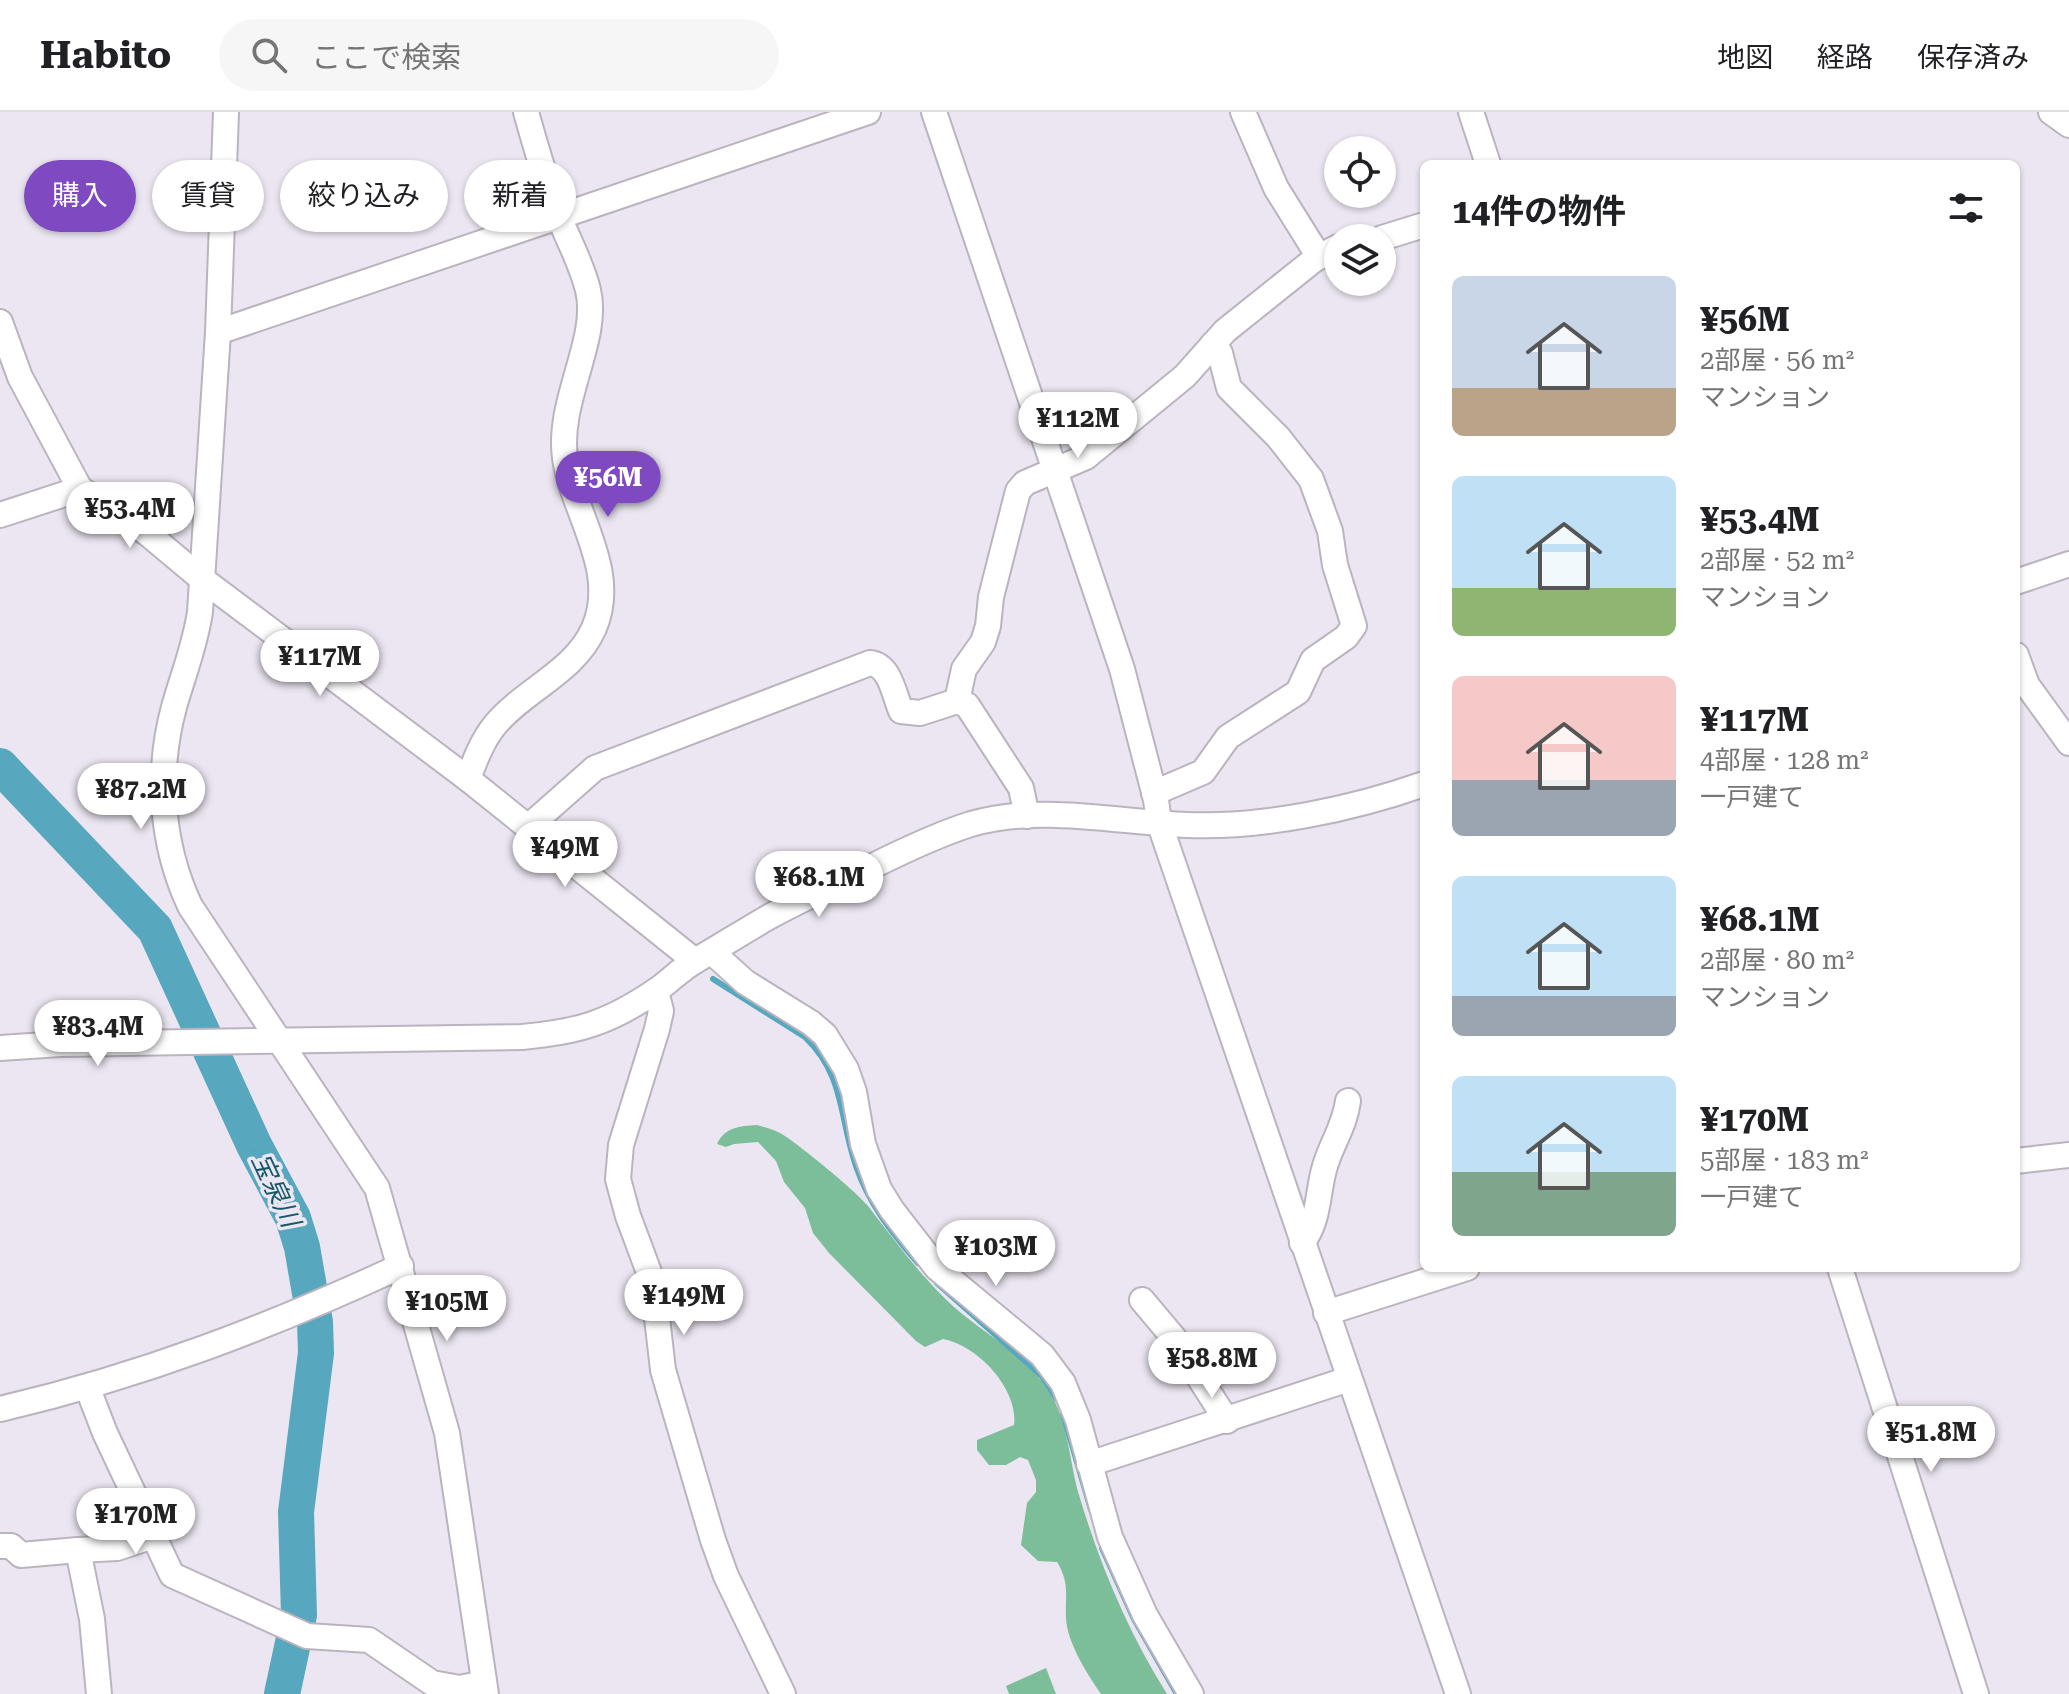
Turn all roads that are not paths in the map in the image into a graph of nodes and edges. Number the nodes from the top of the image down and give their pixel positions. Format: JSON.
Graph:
{"nodes":[{"id":1,"x":226,"y":112,"type":"edge"},
{"id":2,"x":526,"y":112,"type":"edge"},
{"id":3,"x":868,"y":112,"type":"edge"},
{"id":4,"x":934,"y":112,"type":"edge"},
{"id":5,"x":1243,"y":112,"type":"edge"},
{"id":6,"x":1471,"y":112,"type":"edge"},
{"id":7,"x":2051,"y":112,"type":"edge"},
{"id":8,"x":2069,"y":125,"type":"edge"},
{"id":9,"x":539,"y":160,"type":"edge"},
{"id":10,"x":1487,"y":160,"type":"edge"},
{"id":11,"x":576,"y":211,"type":"edge"},
{"id":12,"x":1420,"y":226,"type":"edge"},
{"id":13,"x":515,"y":232,"type":"edge"},
{"id":14,"x":565,"y":232,"type":"edge"},
{"id":15,"x":1396,"y":234,"type":"edge"},
{"id":16,"x":1324,"y":247,"type":"edge"},
{"id":17,"x":1324,"y":255,"type":"edge"},
{"id":18,"x":0,"y":322,"type":"edge"},
{"id":19,"x":218,"y":332,"type":"junction"},
{"id":20,"x":1213,"y":344,"type":"junction"},
{"id":21,"x":1056,"y":470,"type":"junction"},
{"id":22,"x":80,"y":489,"type":"junction"},
{"id":23,"x":0,"y":515,"type":"edge"},
{"id":24,"x":2069,"y":564,"type":"edge"},
{"id":25,"x":202,"y":579,"type":"junction"},
{"id":26,"x":2020,"y":581,"type":"edge"},
{"id":27,"x":2020,"y":666,"type":"edge"},
{"id":28,"x":957,"y":701,"type":"junction"},
{"id":29,"x":2069,"y":743,"type":"edge"},
{"id":30,"x":468,"y":779,"type":"junction"},
{"id":31,"x":1420,"y":785,"type":"edge"},
{"id":32,"x":1154,"y":793,"type":"junction"},
{"id":33,"x":1027,"y":816,"type":"junction"},
{"id":34,"x":1159,"y":822,"type":"junction"},
{"id":35,"x":527,"y":828,"type":"junction"},
{"id":36,"x":704,"y":957,"type":"junction"},
{"id":37,"x":656,"y":991,"type":"junction"},
{"id":38,"x":279,"y":1043,"type":"junction"},
{"id":39,"x":0,"y":1048,"type":"edge"},
{"id":40,"x":1348,"y":1101,"type":"dead end"},
{"id":41,"x":2069,"y":1155,"type":"edge"},
{"id":42,"x":2020,"y":1161,"type":"edge"},
{"id":43,"x":1302,"y":1243,"type":"junction"},
{"id":44,"x":401,"y":1266,"type":"junction"},
{"id":45,"x":1454,"y":1272,"type":"edge"},
{"id":46,"x":1841,"y":1272,"type":"edge"},
{"id":47,"x":1142,"y":1300,"type":"dead end"},
{"id":48,"x":1326,"y":1313,"type":"junction"},
{"id":49,"x":1349,"y":1379,"type":"junction"},
{"id":50,"x":88,"y":1389,"type":"junction"},
{"id":51,"x":0,"y":1409,"type":"edge"},
{"id":52,"x":1227,"y":1421,"type":"junction"},
{"id":53,"x":1089,"y":1464,"type":"junction"},
{"id":54,"x":153,"y":1536,"type":"junction"},
{"id":55,"x":0,"y":1546,"type":"edge"},
{"id":56,"x":78,"y":1550,"type":"junction"},
{"id":57,"x":485,"y":1688,"type":"edge"},
{"id":58,"x":99,"y":1694,"type":"edge"},
{"id":59,"x":783,"y":1694,"type":"edge"},
{"id":60,"x":1191,"y":1694,"type":"edge"},
{"id":61,"x":1458,"y":1694,"type":"edge"},
{"id":62,"x":1976,"y":1694,"type":"edge"}],
"edges":[{"from":1,"to":19,"type":"street"},
{"from":2,"to":9,"type":"street"},
{"from":3,"to":11,"type":"street"},
{"from":4,"to":21,"type":"street"},
{"from":5,"to":16,"type":"street"},
{"from":6,"to":10,"type":"street"},
{"from":7,"to":8,"type":"street"},
{"from":12,"to":15,"type":"street"},
{"from":13,"to":19,"type":"street"},
{"from":14,"to":30,"type":"street"},
{"from":17,"to":20,"type":"street"},
{"from":18,"to":22,"type":"street"},
{"from":19,"to":25,"type":"street"},
{"from":20,"to":21,"type":"street"},
{"from":20,"to":32,"type":"street"},
{"from":21,"to":28,"type":"street"},
{"from":21,"to":32,"type":"street"},
{"from":22,"to":23,"type":"street"},
{"from":22,"to":25,"type":"street"},
{"from":24,"to":26,"type":"street"},
{"from":25,"to":30,"type":"street"},
{"from":25,"to":38,"type":"street"},
{"from":27,"to":29,"type":"street"},
{"from":28,"to":33,"type":"street"},
{"from":28,"to":35,"type":"street"},
{"from":30,"to":35,"type":"street"},
{"from":31,"to":34,"type":"street"},
{"from":32,"to":34,"type":"street"},
{"from":33,"to":34,"type":"street"},
{"from":33,"to":36,"type":"street"},
{"from":34,"to":43,"type":"street"},
{"from":35,"to":36,"type":"street"},
{"from":36,"to":37,"type":"street"},
{"from":36,"to":53,"type":"street"},
{"from":37,"to":38,"type":"street"},
{"from":37,"to":59,"type":"street"},
{"from":38,"to":39,"type":"street"},
{"from":38,"to":44,"type":"street"},
{"from":40,"to":43,"type":"street"},
{"from":41,"to":42,"type":"street"},
{"from":43,"to":48,"type":"street"},
{"from":44,"to":50,"type":"street"},
{"from":44,"to":57,"type":"street"},
{"from":45,"to":48,"type":"street"},
{"from":46,"to":62,"type":"street"},
{"from":47,"to":52,"type":"street"},
{"from":48,"to":49,"type":"street"},
{"from":49,"to":52,"type":"street"},
{"from":49,"to":61,"type":"street"},
{"from":50,"to":51,"type":"street"},
{"from":50,"to":54,"type":"street"},
{"from":52,"to":53,"type":"street"},
{"from":53,"to":60,"type":"street"},
{"from":54,"to":56,"type":"street"},
{"from":54,"to":57,"type":"street"},
{"from":55,"to":56,"type":"street"},
{"from":56,"to":58,"type":"street"}]}
